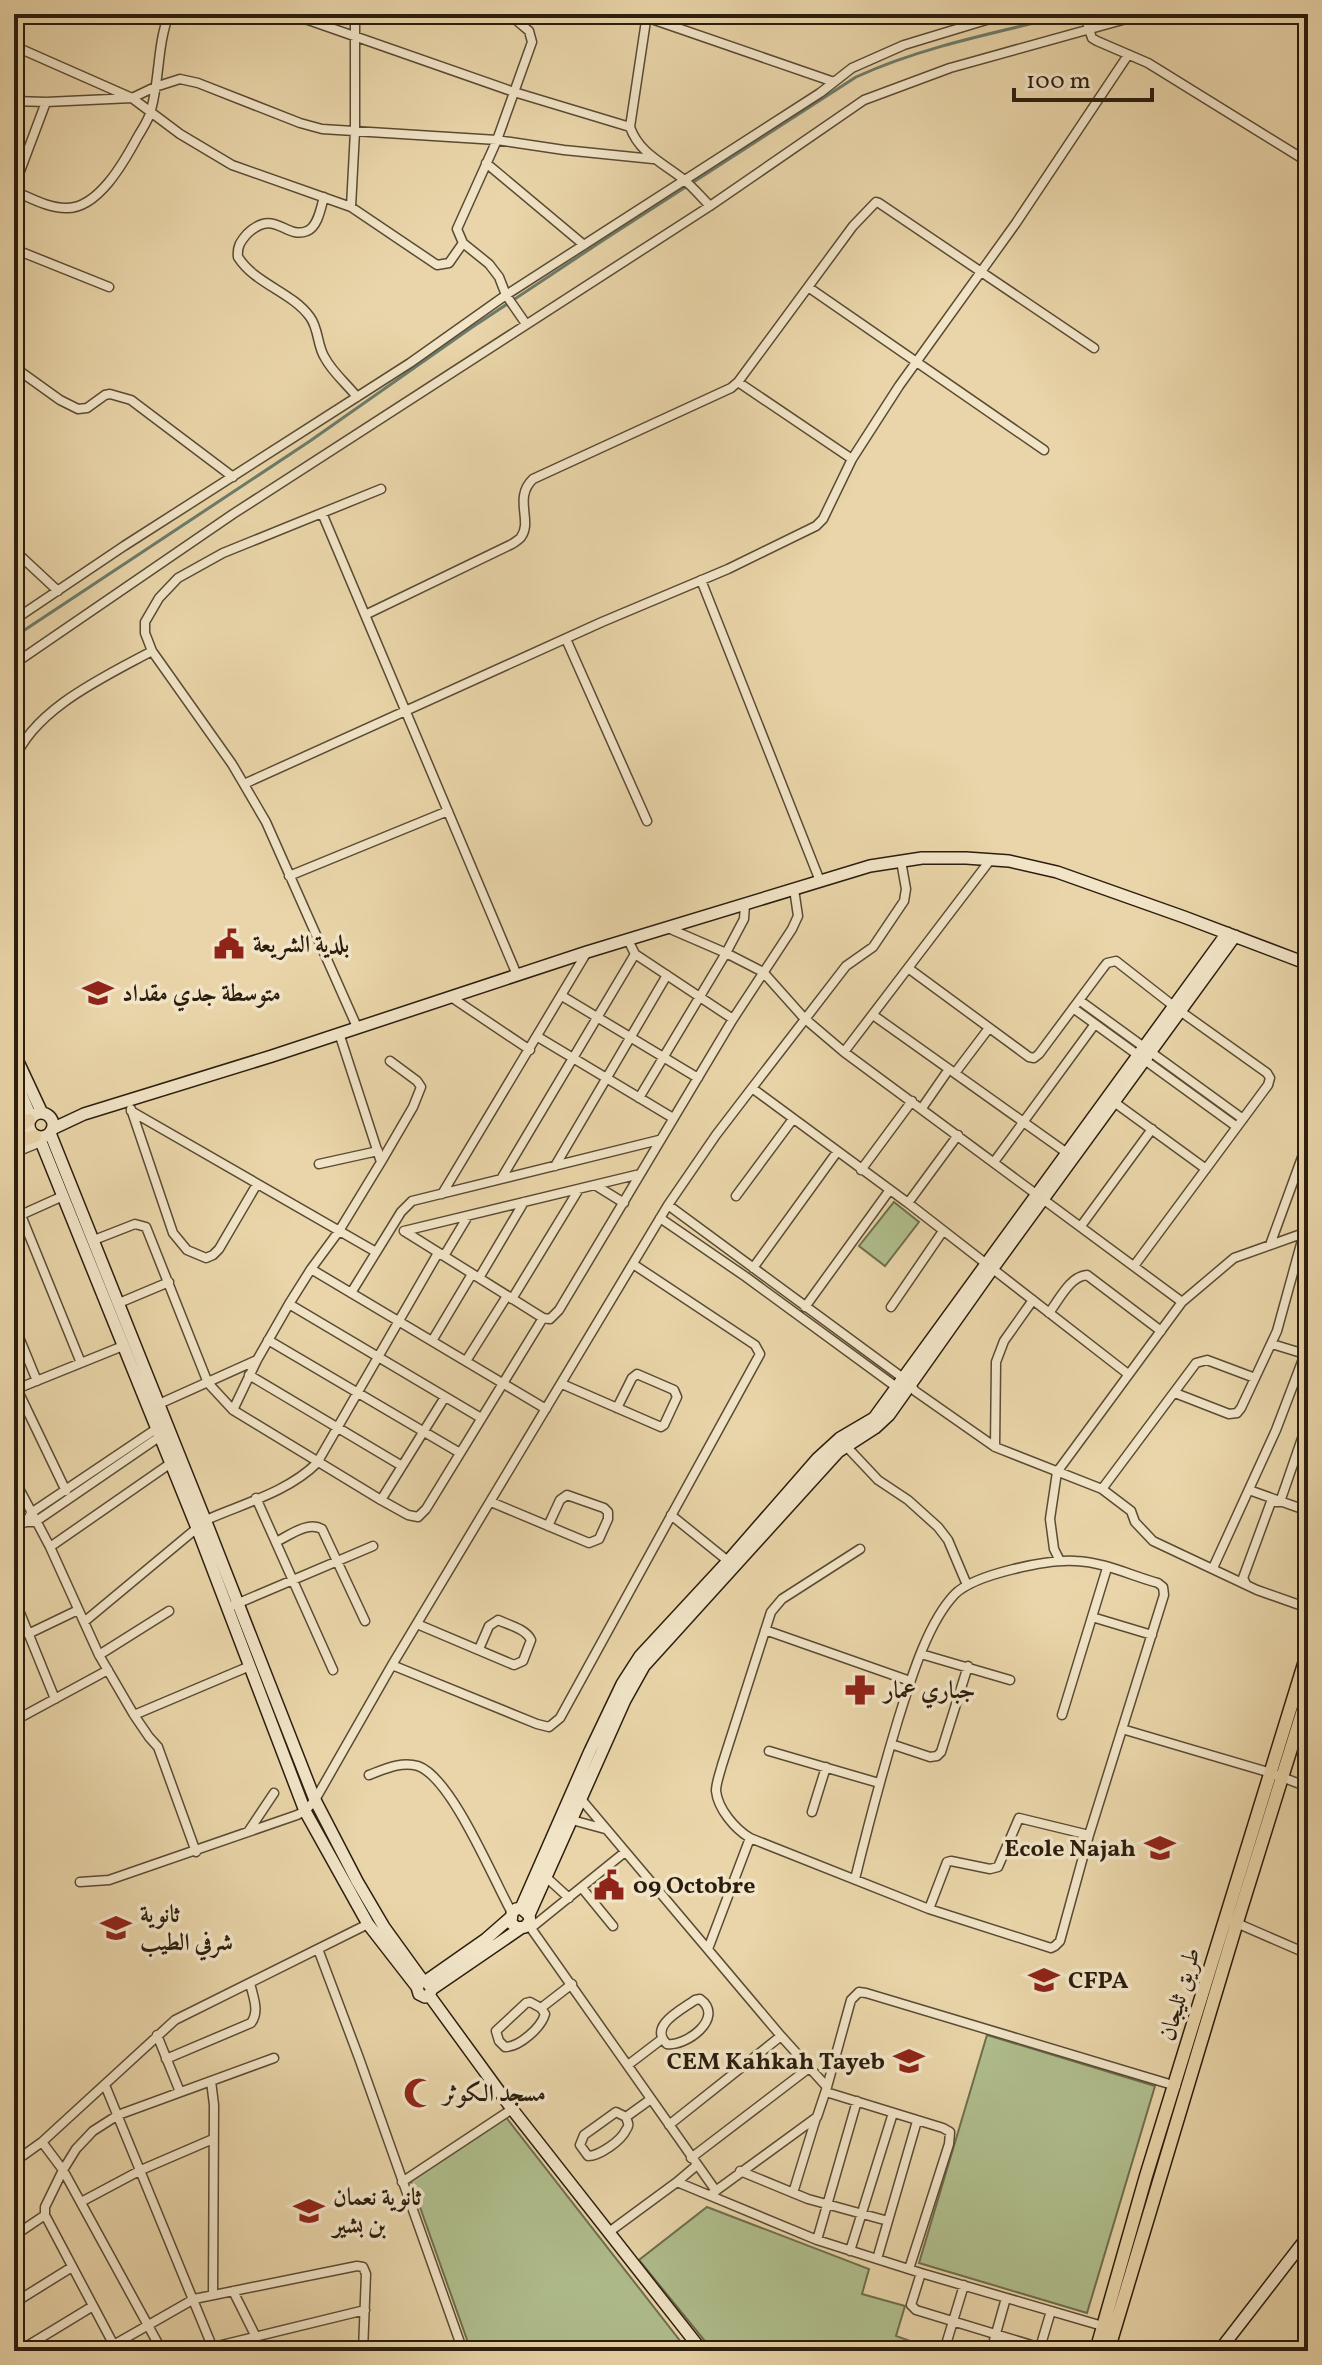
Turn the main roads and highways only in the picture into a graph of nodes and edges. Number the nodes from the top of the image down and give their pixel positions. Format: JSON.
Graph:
{"nodes":[{"id":1,"x":1231,"y":935,"type":"junction"},
{"id":2,"x":1308,"y":964,"type":"edge"},
{"id":3,"x":14,"y":1053,"type":"edge"},
{"id":4,"x":1144,"y":1054,"type":"junction"},
{"id":5,"x":14,"y":1078,"type":"edge"},
{"id":6,"x":84,"y":1114,"type":"junction"},
{"id":7,"x":37,"y":1116,"type":"junction"},
{"id":8,"x":14,"y":1129,"type":"edge"},
{"id":9,"x":43,"y":1135,"type":"junction"},
{"id":10,"x":14,"y":1143,"type":"edge"},
{"id":11,"x":1040,"y":1196,"type":"junction"},
{"id":12,"x":905,"y":1386,"type":"junction"},
{"id":13,"x":163,"y":1429,"type":"junction"},
{"id":14,"x":202,"y":1524,"type":"junction"},
{"id":15,"x":233,"y":1605,"type":"junction"},
{"id":16,"x":1308,"y":1651,"type":"edge"},
{"id":17,"x":1308,"y":1694,"type":"edge"},
{"id":18,"x":1277,"y":1774,"type":"junction"},
{"id":19,"x":522,"y":1919,"type":"junction"},
{"id":20,"x":1231,"y":1920,"type":"junction"},
{"id":21,"x":425,"y":1987,"type":"junction"},
{"id":22,"x":1307,"y":2241,"type":"edge"},
{"id":23,"x":1109,"y":2328,"type":"junction"},
{"id":24,"x":702,"y":2351,"type":"edge"},
{"id":25,"x":1096,"y":2351,"type":"edge"},
{"id":26,"x":1108,"y":2351,"type":"edge"},
{"id":27,"x":1220,"y":2351,"type":"edge"}],
"edges":[{"from":1,"to":2,"type":"main road"},
{"from":1,"to":4,"type":"main road"},
{"from":1,"to":6,"type":"main road"},
{"from":3,"to":7,"type":"main road"},
{"from":4,"to":11,"type":"main road"},
{"from":4,"to":11,"type":"main road"},
{"from":5,"to":7,"type":"main road"},
{"from":6,"to":7,"type":"main road"},
{"from":6,"to":9,"type":"main road"},
{"from":7,"to":8,"type":"main road"},
{"from":7,"to":9,"type":"main road"},
{"from":7,"to":9,"type":"main road"},
{"from":9,"to":10,"type":"main road"},
{"from":9,"to":13,"type":"main road"},
{"from":9,"to":13,"type":"main road"},
{"from":11,"to":12,"type":"main road"},
{"from":12,"to":19,"type":"main road"},
{"from":12,"to":19,"type":"main road"},
{"from":13,"to":14,"type":"main road"},
{"from":13,"to":14,"type":"main road"},
{"from":14,"to":15,"type":"main road"},
{"from":15,"to":21,"type":"main road"},
{"from":15,"to":21,"type":"main road"},
{"from":16,"to":18,"type":"main road","name":"طريق ثليجان"},
{"from":17,"to":18,"type":"main road","name":"طريق ثليجان"},
{"from":18,"to":20,"type":"main road","name":"طريق ثليجان"},
{"from":19,"to":21,"type":"main road"},
{"from":20,"to":23,"type":"main road","name":"طريق ثليجان"},
{"from":20,"to":23,"type":"main road","name":"طريق ثليجان"},
{"from":21,"to":24,"type":"main road"},
{"from":22,"to":27,"type":"main road"},
{"from":23,"to":25,"type":"main road","name":"طريق ثليجان"},
{"from":23,"to":26,"type":"main road","name":"طريق ثليجان"}]}
